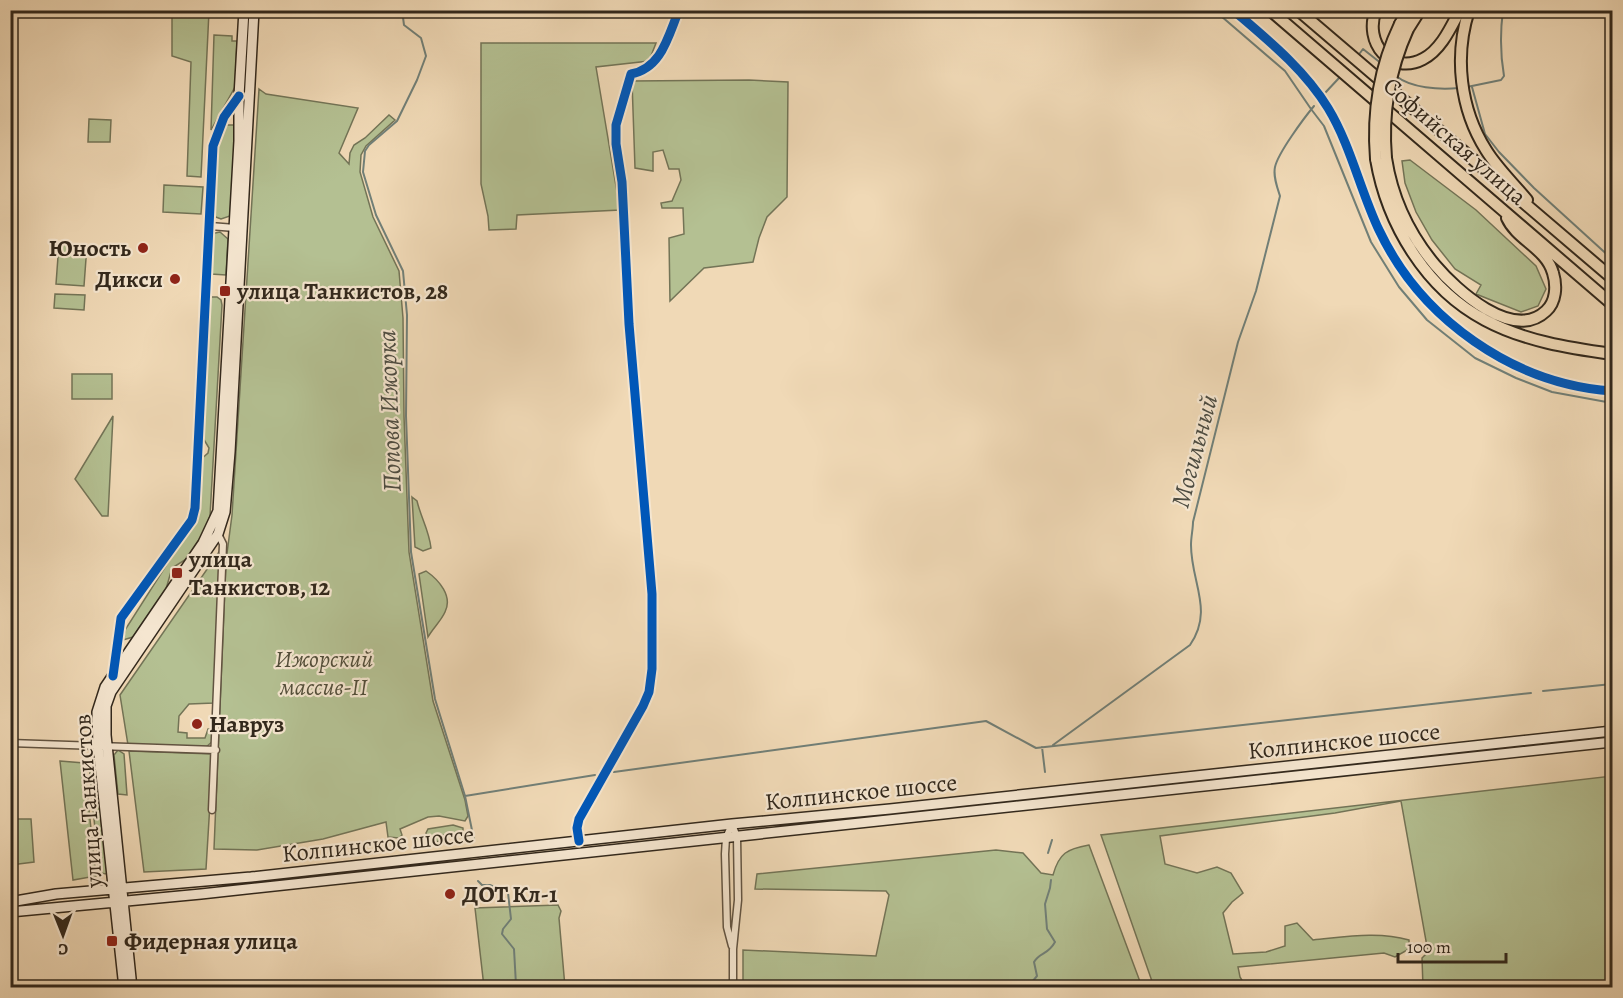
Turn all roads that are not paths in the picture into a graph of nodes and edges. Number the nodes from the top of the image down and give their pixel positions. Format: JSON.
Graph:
{"nodes":[{"id":1,"x":244,"y":10,"type":"edge"},
{"id":2,"x":254,"y":10,"type":"edge"},
{"id":3,"x":679,"y":10,"type":"edge"},
{"id":4,"x":1233,"y":10,"type":"edge"},
{"id":5,"x":1270,"y":10,"type":"edge"},
{"id":6,"x":1298,"y":10,"type":"edge"},
{"id":7,"x":1376,"y":10,"type":"edge"},
{"id":8,"x":1408,"y":10,"type":"edge"},
{"id":9,"x":1420,"y":10,"type":"edge"},
{"id":10,"x":1460,"y":10,"type":"edge"},
{"id":11,"x":1469,"y":10,"type":"edge"},
{"id":12,"x":1404,"y":27,"type":"junction"},
{"id":13,"x":239,"y":96,"type":"junction"},
{"id":14,"x":1381,"y":158,"type":"junction"},
{"id":15,"x":1503,"y":210,"type":"junction"},
{"id":16,"x":1549,"y":225,"type":"junction"},
{"id":17,"x":210,"y":226,"type":"junction"},
{"id":18,"x":238,"y":228,"type":"junction"},
{"id":19,"x":1612,"y":278,"type":"edge"},
{"id":20,"x":1612,"y":304,"type":"edge"},
{"id":21,"x":1612,"y":354,"type":"edge"},
{"id":22,"x":1612,"y":391,"type":"edge"},
{"id":23,"x":218,"y":534,"type":"junction"},
{"id":24,"x":113,"y":676,"type":"junction"},
{"id":25,"x":1612,"y":731,"type":"edge"},
{"id":26,"x":10,"y":742,"type":"edge"},
{"id":27,"x":1612,"y":742,"type":"edge"},
{"id":28,"x":103,"y":746,"type":"junction"},
{"id":29,"x":216,"y":750,"type":"junction"},
{"id":30,"x":212,"y":810,"type":"dead end"},
{"id":31,"x":732,"y":824,"type":"junction"},
{"id":32,"x":737,"y":837,"type":"junction"},
{"id":33,"x":726,"y":838,"type":"junction"},
{"id":34,"x":579,"y":841,"type":"junction"},
{"id":35,"x":117,"y":888,"type":"junction"},
{"id":36,"x":10,"y":902,"type":"edge"},
{"id":37,"x":119,"y":903,"type":"junction"},
{"id":38,"x":10,"y":912,"type":"edge"},
{"id":39,"x":733,"y":949,"type":"junction"},
{"id":40,"x":124,"y":987,"type":"edge"},
{"id":41,"x":132,"y":987,"type":"edge"},
{"id":42,"x":733,"y":987,"type":"edge"}],
"edges":[{"from":1,"to":13,"type":"main road","name":"улица Танкистов"},
{"from":2,"to":18,"type":"main road","name":"улица Танкистов"},
{"from":3,"to":34,"type":"street"},
{"from":4,"to":22,"type":"street"},
{"from":5,"to":15,"type":"main road","name":"Софийская улица"},
{"from":6,"to":16,"type":"main road","name":"Софийская улица"},
{"from":7,"to":10,"type":"main road"},
{"from":8,"to":12,"type":"main road"},
{"from":9,"to":12,"type":"main road"},
{"from":11,"to":16,"type":"main road"},
{"from":12,"to":14,"type":"main road","bridge":true},
{"from":13,"to":17,"type":"street"},
{"from":13,"to":18,"type":"main road","name":"улица Танкистов"},
{"from":14,"to":15,"type":"main road"},
{"from":14,"to":21,"type":"main road"},
{"from":15,"to":20,"type":"main road","name":"Софийская улица"},
{"from":16,"to":19,"type":"main road","name":"Софийская улица"},
{"from":17,"to":18,"type":"street"},
{"from":17,"to":24,"type":"street"},
{"from":18,"to":23,"type":"main road","name":"улица Танкистов"},
{"from":18,"to":24,"type":"main road","name":"улица Танкистов"},
{"from":23,"to":28,"type":"main road","name":"улица Танкистов"},
{"from":23,"to":29,"type":"street"},
{"from":24,"to":28,"type":"main road","name":"улица Танкистов"},
{"from":25,"to":31,"type":"main road","name":"Колпинское шоссе"},
{"from":26,"to":28,"type":"street"},
{"from":27,"to":32,"type":"main road","name":"Колпинское шоссе"},
{"from":28,"to":29,"type":"street"},
{"from":28,"to":35,"type":"main road","name":"улица Танкистов"},
{"from":29,"to":30,"type":"street"},
{"from":31,"to":32,"type":"street"},
{"from":31,"to":33,"type":"street"},
{"from":31,"to":34,"type":"main road","name":"Колпинское шоссе"},
{"from":32,"to":33,"type":"main road","name":"Колпинское шоссе"},
{"from":32,"to":39,"type":"street"},
{"from":33,"to":37,"type":"main road","name":"Колпинское шоссе"},
{"from":33,"to":39,"type":"street"},
{"from":34,"to":35,"type":"main road","name":"Колпинское шоссе"},
{"from":35,"to":36,"type":"main road","name":"Колпинское шоссе"},
{"from":35,"to":37,"type":"main road"},
{"from":37,"to":38,"type":"main road","name":"Колпинское шоссе"},
{"from":37,"to":40,"type":"main road"},
{"from":37,"to":41,"type":"main road"},
{"from":39,"to":42,"type":"street"}]}
